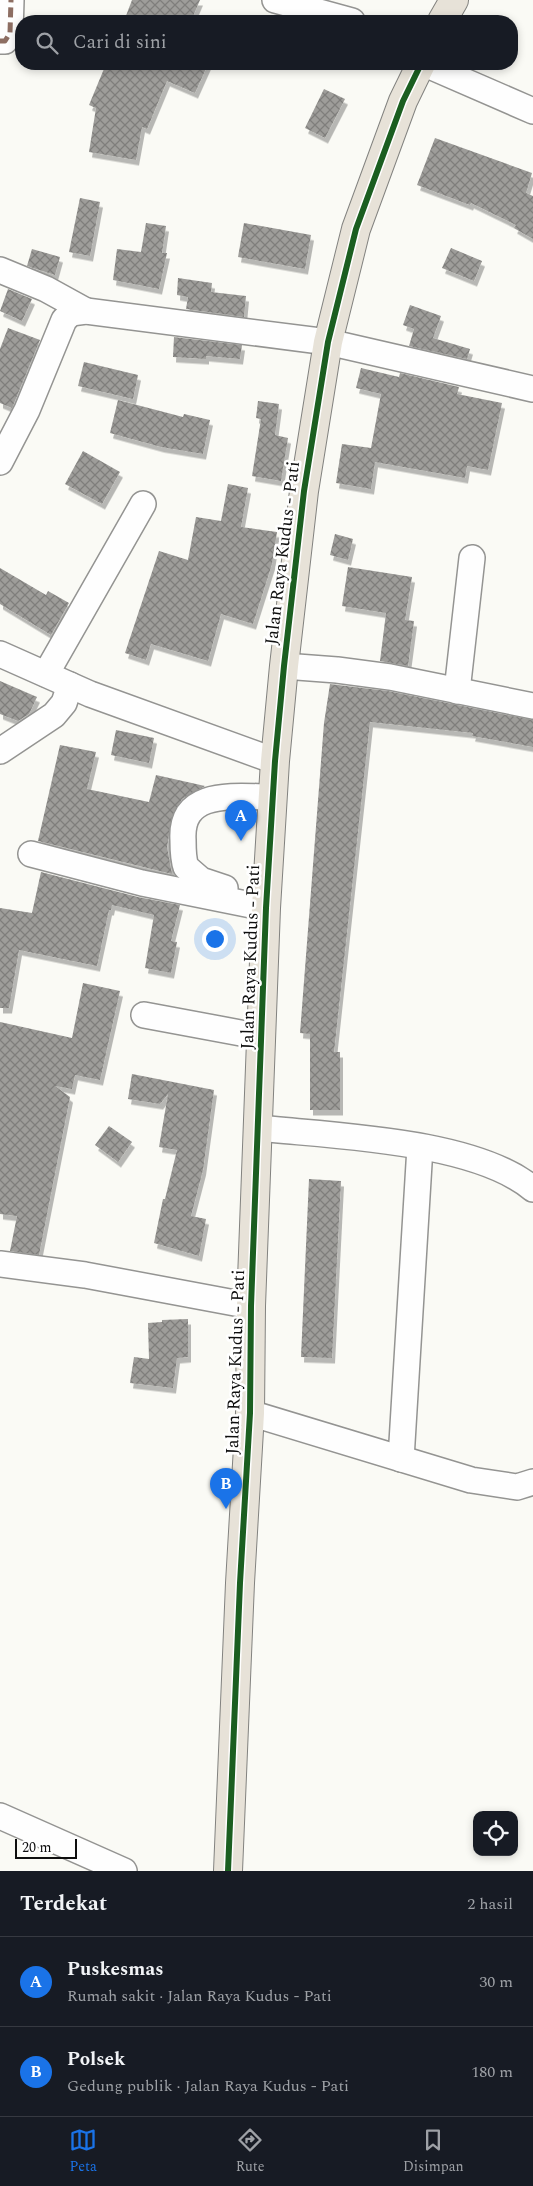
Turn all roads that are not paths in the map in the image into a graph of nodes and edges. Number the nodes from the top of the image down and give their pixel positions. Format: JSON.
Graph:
{"nodes":[{"id":1,"x":11,"y":0,"type":"edge"},
{"id":2,"x":275,"y":0,"type":"edge"},
{"id":3,"x":454,"y":0,"type":"edge"},
{"id":4,"x":330,"y":15,"type":"edge"},
{"id":5,"x":445,"y":15,"type":"edge"},
{"id":6,"x":0,"y":41,"type":"edge"},
{"id":7,"x":420,"y":70,"type":"edge"},
{"id":8,"x":437,"y":70,"type":"edge"},
{"id":9,"x":533,"y":111,"type":"edge"},
{"id":10,"x":0,"y":270,"type":"edge"},
{"id":11,"x":86,"y":311,"type":"junction"},
{"id":12,"x":328,"y":342,"type":"junction"},
{"id":13,"x":533,"y":390,"type":"edge"},
{"id":14,"x":9,"y":424,"type":"edge"},
{"id":15,"x":0,"y":462,"type":"edge"},
{"id":16,"x":143,"y":504,"type":"dead end"},
{"id":17,"x":472,"y":558,"type":"dead end"},
{"id":18,"x":0,"y":654,"type":"edge"},
{"id":19,"x":284,"y":666,"type":"junction"},
{"id":20,"x":46,"y":674,"type":"junction"},
{"id":21,"x":70,"y":685,"type":"junction"},
{"id":22,"x":457,"y":691,"type":"junction"},
{"id":23,"x":533,"y":706,"type":"edge"},
{"id":24,"x":0,"y":752,"type":"edge"},
{"id":25,"x":275,"y":761,"type":"junction"},
{"id":26,"x":272,"y":797,"type":"junction"},
{"id":27,"x":31,"y":854,"type":"dead end"},
{"id":28,"x":267,"y":902,"type":"junction"},
{"id":29,"x":144,"y":1015,"type":"dead end"},
{"id":30,"x":262,"y":1037,"type":"junction"},
{"id":31,"x":258,"y":1128,"type":"junction"},
{"id":32,"x":420,"y":1147,"type":"junction"},
{"id":33,"x":533,"y":1188,"type":"edge"},
{"id":34,"x":0,"y":1264,"type":"edge"},
{"id":35,"x":251,"y":1306,"type":"junction"},
{"id":36,"x":250,"y":1413,"type":"junction"},
{"id":37,"x":401,"y":1459,"type":"junction"},
{"id":38,"x":533,"y":1482,"type":"edge"},
{"id":39,"x":0,"y":1816,"type":"edge"},
{"id":40,"x":124,"y":1871,"type":"edge"},
{"id":41,"x":228,"y":1871,"type":"edge"}],
"edges":[{"from":1,"to":6,"type":"street"},
{"from":2,"to":4,"type":"street"},
{"from":3,"to":5,"type":"highway"},
{"from":7,"to":12,"type":"highway","name":"Jalan Raya Kudus - Pati"},
{"from":8,"to":9,"type":"street"},
{"from":10,"to":11,"type":"street"},
{"from":11,"to":12,"type":"street"},
{"from":11,"to":14,"type":"street"},
{"from":12,"to":13,"type":"street"},
{"from":12,"to":19,"type":"highway","name":"Jalan Raya Kudus - Pati"},
{"from":14,"to":15,"type":"street"},
{"from":16,"to":20,"type":"street"},
{"from":17,"to":22,"type":"street"},
{"from":18,"to":20,"type":"street"},
{"from":19,"to":22,"type":"street"},
{"from":19,"to":25,"type":"highway","name":"Jalan Raya Kudus - Pati"},
{"from":20,"to":21,"type":"street"},
{"from":21,"to":24,"type":"street"},
{"from":21,"to":25,"type":"street"},
{"from":22,"to":23,"type":"street"},
{"from":25,"to":26,"type":"highway","name":"Jalan Raya Kudus - Pati"},
{"from":26,"to":28,"type":"highway","name":"Jalan Raya Kudus - Pati"},
{"from":26,"to":28,"type":"street"},
{"from":27,"to":28,"type":"street"},
{"from":28,"to":30,"type":"highway","name":"Jalan Raya Kudus - Pati"},
{"from":29,"to":30,"type":"street"},
{"from":30,"to":31,"type":"highway","name":"Jalan Raya Kudus - Pati"},
{"from":31,"to":32,"type":"street"},
{"from":31,"to":35,"type":"highway","name":"Jalan Raya Kudus - Pati"},
{"from":32,"to":33,"type":"street"},
{"from":32,"to":37,"type":"street"},
{"from":34,"to":35,"type":"street"},
{"from":35,"to":36,"type":"highway","name":"Jalan Raya Kudus - Pati"},
{"from":36,"to":37,"type":"street"},
{"from":36,"to":41,"type":"highway","name":"Jalan Raya Kudus - Pati"},
{"from":37,"to":38,"type":"street"},
{"from":39,"to":40,"type":"street"}]}
